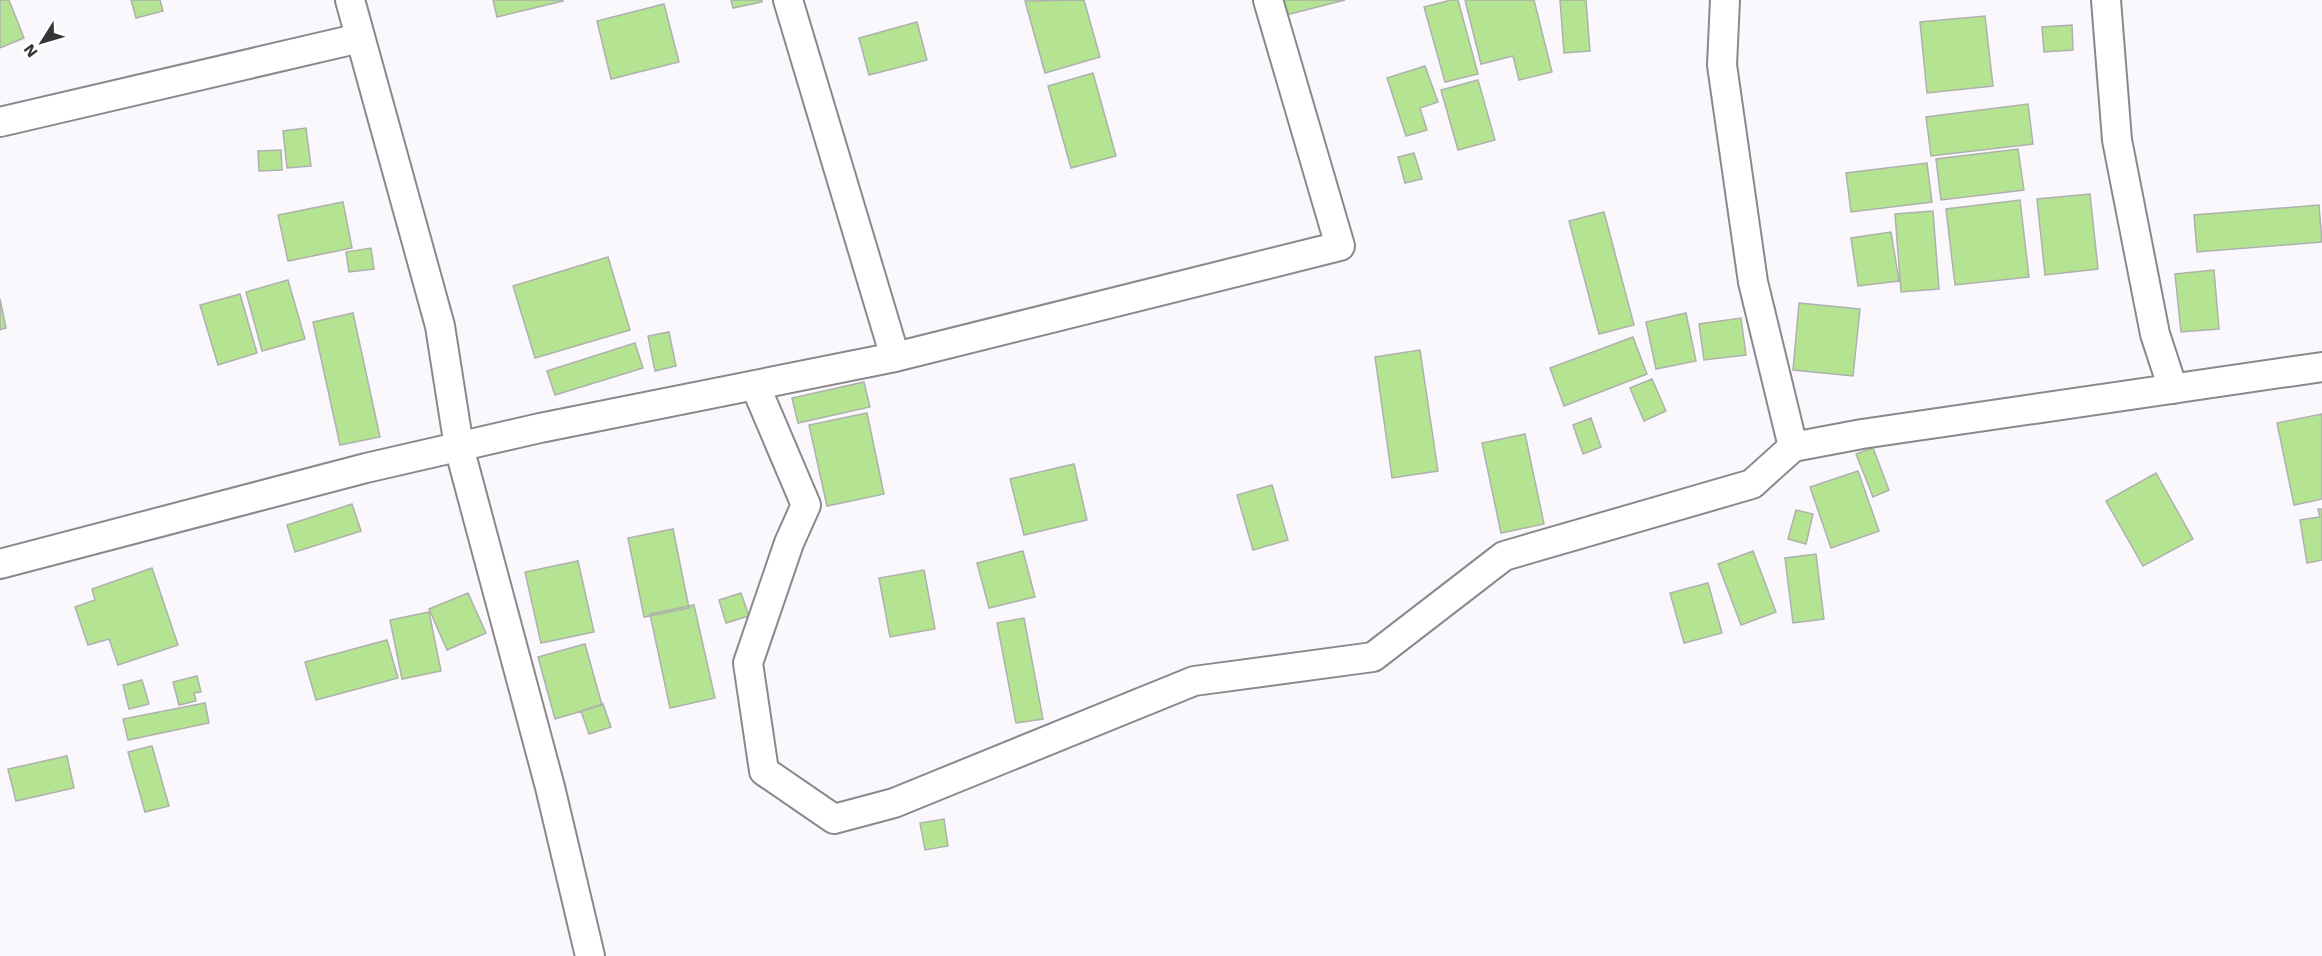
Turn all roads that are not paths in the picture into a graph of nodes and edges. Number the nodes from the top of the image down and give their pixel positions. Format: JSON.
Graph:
{"nodes":[{"id":1,"x":350,"y":0,"type":"edge"},
{"id":2,"x":788,"y":0,"type":"edge"},
{"id":3,"x":1268,"y":0,"type":"edge"},
{"id":4,"x":1725,"y":0,"type":"edge"},
{"id":5,"x":2106,"y":0,"type":"edge"},
{"id":6,"x":360,"y":38,"type":"junction"},
{"id":7,"x":0,"y":122,"type":"edge"},
{"id":8,"x":895,"y":357,"type":"junction"},
{"id":9,"x":2322,"y":367,"type":"edge"},
{"id":10,"x":754,"y":385,"type":"junction"},
{"id":11,"x":2174,"y":389,"type":"junction"},
{"id":12,"x":459,"y":447,"type":"junction"},
{"id":13,"x":1793,"y":447,"type":"junction"},
{"id":14,"x":0,"y":564,"type":"edge"},
{"id":15,"x":590,"y":956,"type":"edge"}],
"edges":[{"from":1,"to":6,"type":"street"},
{"from":2,"to":8,"type":"street"},
{"from":3,"to":8,"type":"street"},
{"from":4,"to":13,"type":"street"},
{"from":5,"to":11,"type":"street"},
{"from":6,"to":7,"type":"street"},
{"from":6,"to":12,"type":"street"},
{"from":8,"to":10,"type":"street"},
{"from":9,"to":11,"type":"street"},
{"from":10,"to":12,"type":"street"},
{"from":10,"to":13,"type":"street"},
{"from":11,"to":13,"type":"street"},
{"from":12,"to":14,"type":"street"},
{"from":12,"to":15,"type":"street"}]}
